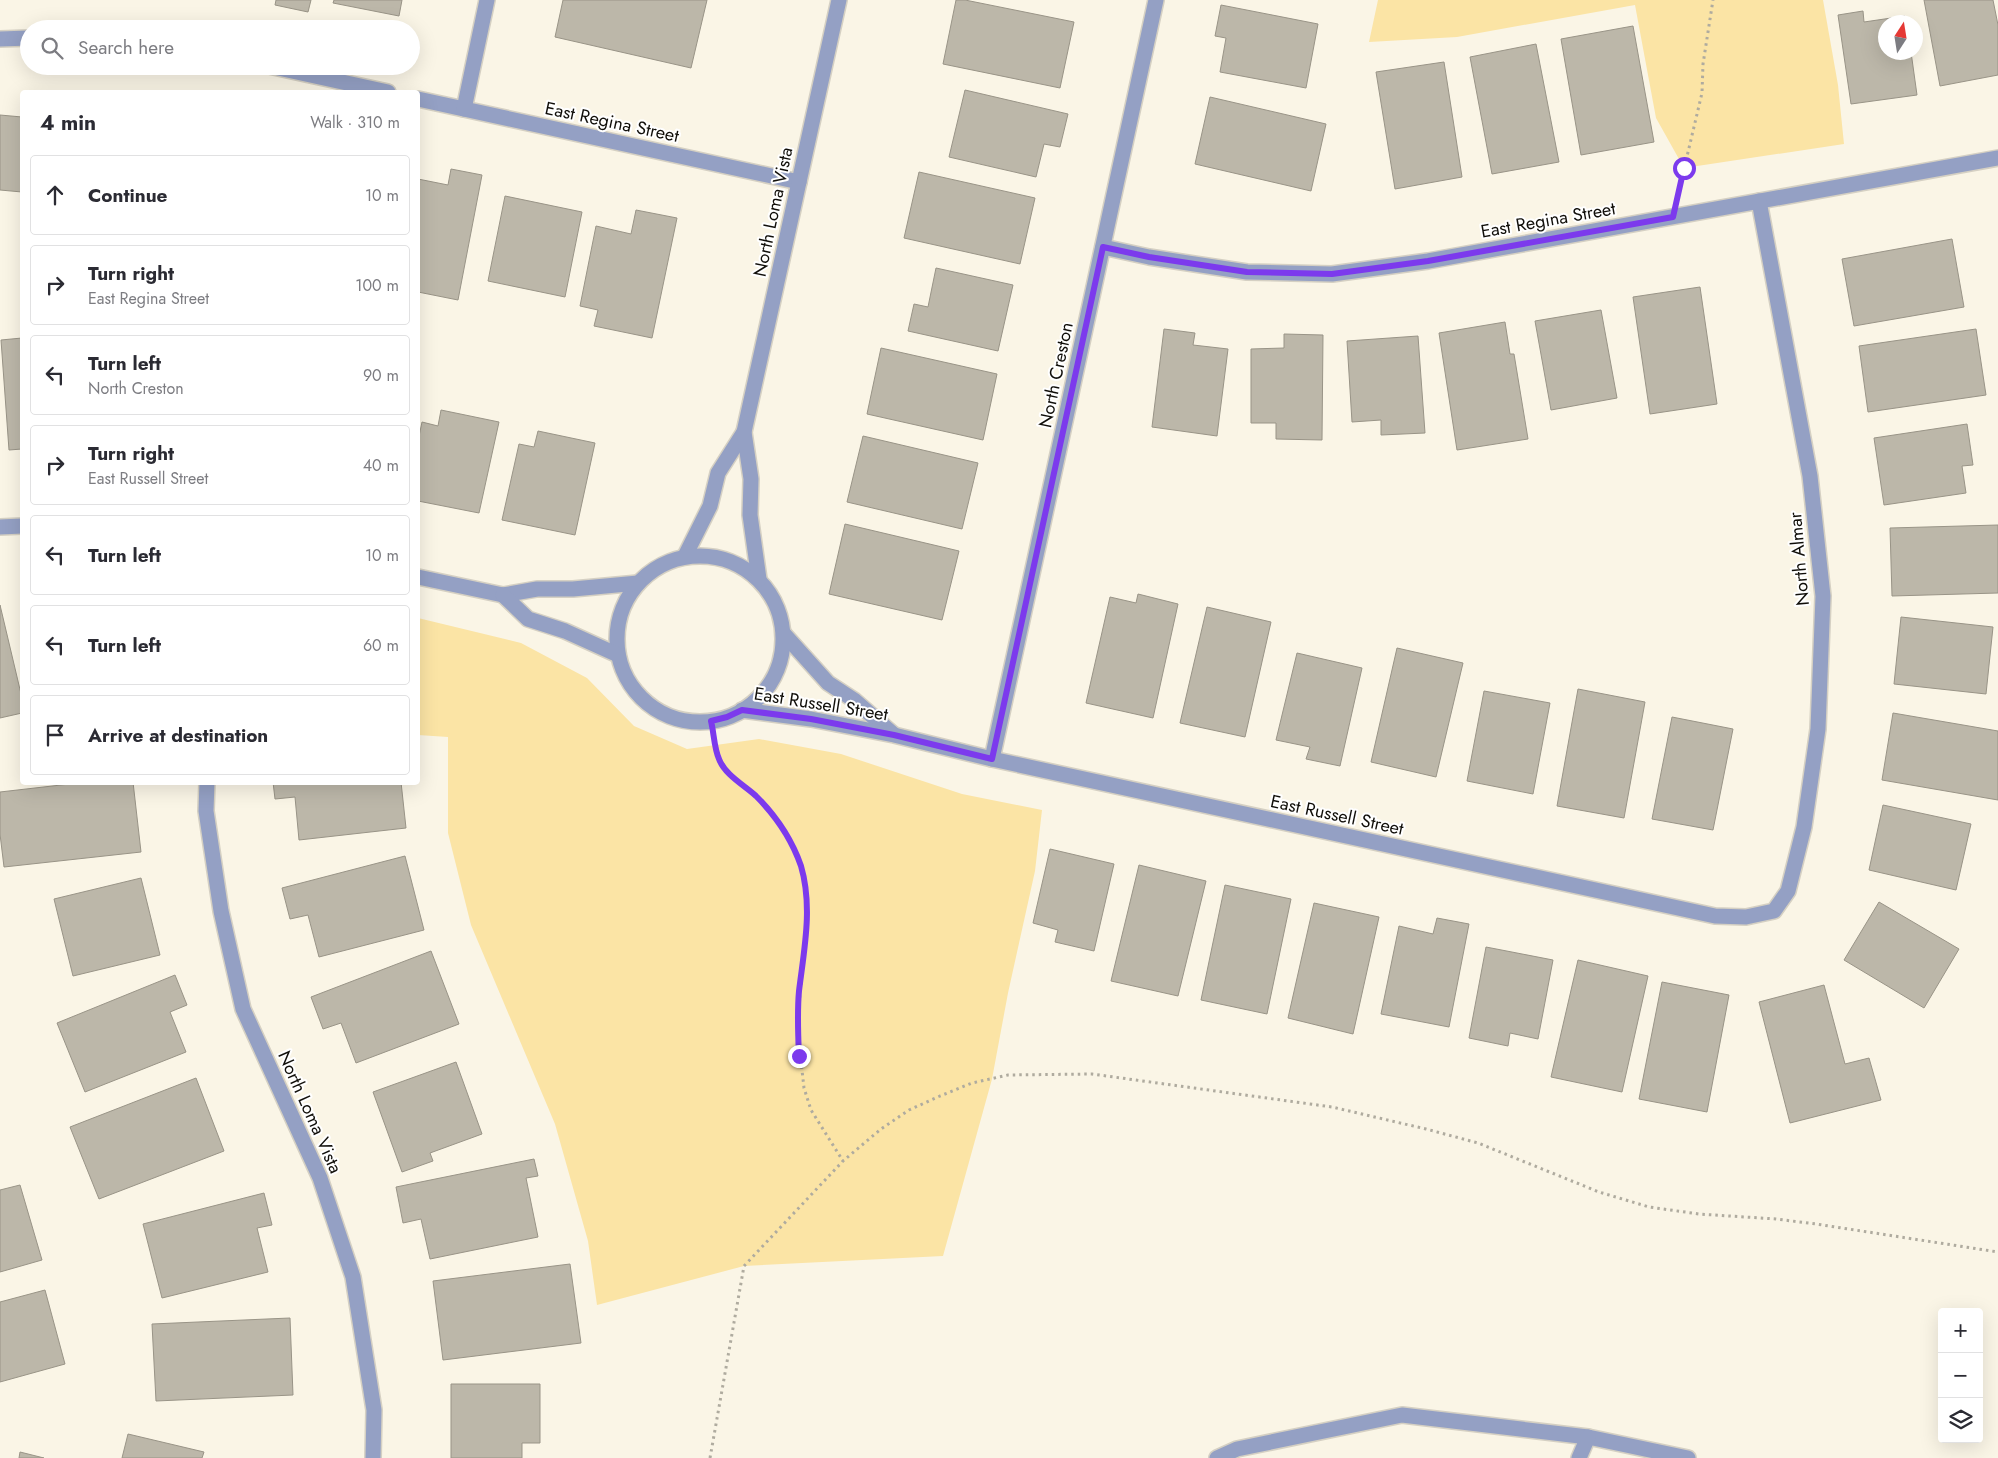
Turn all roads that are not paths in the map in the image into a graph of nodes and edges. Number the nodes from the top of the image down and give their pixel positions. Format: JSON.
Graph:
{"nodes":[{"id":1,"x":487,"y":0,"type":"edge"},
{"id":2,"x":839,"y":0,"type":"edge"},
{"id":3,"x":1156,"y":0,"type":"edge"},
{"id":4,"x":20,"y":38,"type":"edge"},
{"id":5,"x":0,"y":39,"type":"edge"},
{"id":6,"x":310,"y":75,"type":"edge"},
{"id":7,"x":379,"y":90,"type":"edge"},
{"id":8,"x":420,"y":99,"type":"edge"},
{"id":9,"x":464,"y":109,"type":"junction"},
{"id":10,"x":1998,"y":158,"type":"edge"},
{"id":11,"x":799,"y":182,"type":"junction"},
{"id":12,"x":1759,"y":201,"type":"junction"},
{"id":13,"x":1103,"y":247,"type":"junction"},
{"id":14,"x":744,"y":432,"type":"junction"},
{"id":15,"x":20,"y":526,"type":"edge"},
{"id":16,"x":0,"y":527,"type":"edge"},
{"id":17,"x":685,"y":556,"type":"junction"},
{"id":18,"x":420,"y":577,"type":"edge"},
{"id":19,"x":759,"y":579,"type":"junction"},
{"id":20,"x":638,"y":583,"type":"junction"},
{"id":21,"x":503,"y":595,"type":"junction"},
{"id":22,"x":784,"y":634,"type":"junction"},
{"id":23,"x":618,"y":655,"type":"junction"},
{"id":24,"x":742,"y":710,"type":"junction"},
{"id":25,"x":894,"y":735,"type":"junction"},
{"id":26,"x":992,"y":759,"type":"junction"},
{"id":27,"x":207,"y":785,"type":"edge"},
{"id":28,"x":1774,"y":911,"type":"joint"},
{"id":29,"x":1588,"y":1437,"type":"junction"},
{"id":30,"x":373,"y":1458,"type":"edge"},
{"id":31,"x":1217,"y":1458,"type":"edge"},
{"id":32,"x":1579,"y":1458,"type":"edge"},
{"id":33,"x":1688,"y":1458,"type":"edge"}],
"edges":[{"from":1,"to":9,"type":"street"},
{"from":2,"to":11,"type":"street","name":"North Loma Vista"},
{"from":3,"to":13,"type":"street","name":"North Creston"},
{"from":4,"to":5,"type":"street"},
{"from":6,"to":7,"type":"street"},
{"from":8,"to":9,"type":"street","name":"East Regina Street"},
{"from":9,"to":11,"type":"street","name":"East Regina Street"},
{"from":10,"to":12,"type":"street","name":"East Regina Street"},
{"from":11,"to":14,"type":"street","name":"North Loma Vista"},
{"from":12,"to":13,"type":"street","name":"East Regina Street"},
{"from":12,"to":28,"type":"street","name":"North Almar"},
{"from":13,"to":26,"type":"street","name":"North Creston"},
{"from":14,"to":17,"type":"street","name":"North Loma Vista"},
{"from":14,"to":19,"type":"street","name":"North Loma Vista"},
{"from":15,"to":16,"type":"street"},
{"from":17,"to":19,"type":"street"},
{"from":17,"to":20,"type":"street"},
{"from":18,"to":21,"type":"street"},
{"from":19,"to":22,"type":"street"},
{"from":20,"to":21,"type":"street"},
{"from":20,"to":23,"type":"street"},
{"from":21,"to":23,"type":"street"},
{"from":22,"to":24,"type":"street"},
{"from":22,"to":25,"type":"street","name":"East Russell Street"},
{"from":23,"to":24,"type":"street"},
{"from":24,"to":25,"type":"street","name":"East Russell Street"},
{"from":25,"to":26,"type":"street","name":"East Russell Street"},
{"from":26,"to":28,"type":"street","name":"East Russell Street"},
{"from":27,"to":30,"type":"street","name":"North Loma Vista"},
{"from":29,"to":31,"type":"street"},
{"from":29,"to":32,"type":"street"},
{"from":29,"to":33,"type":"street"}]}
